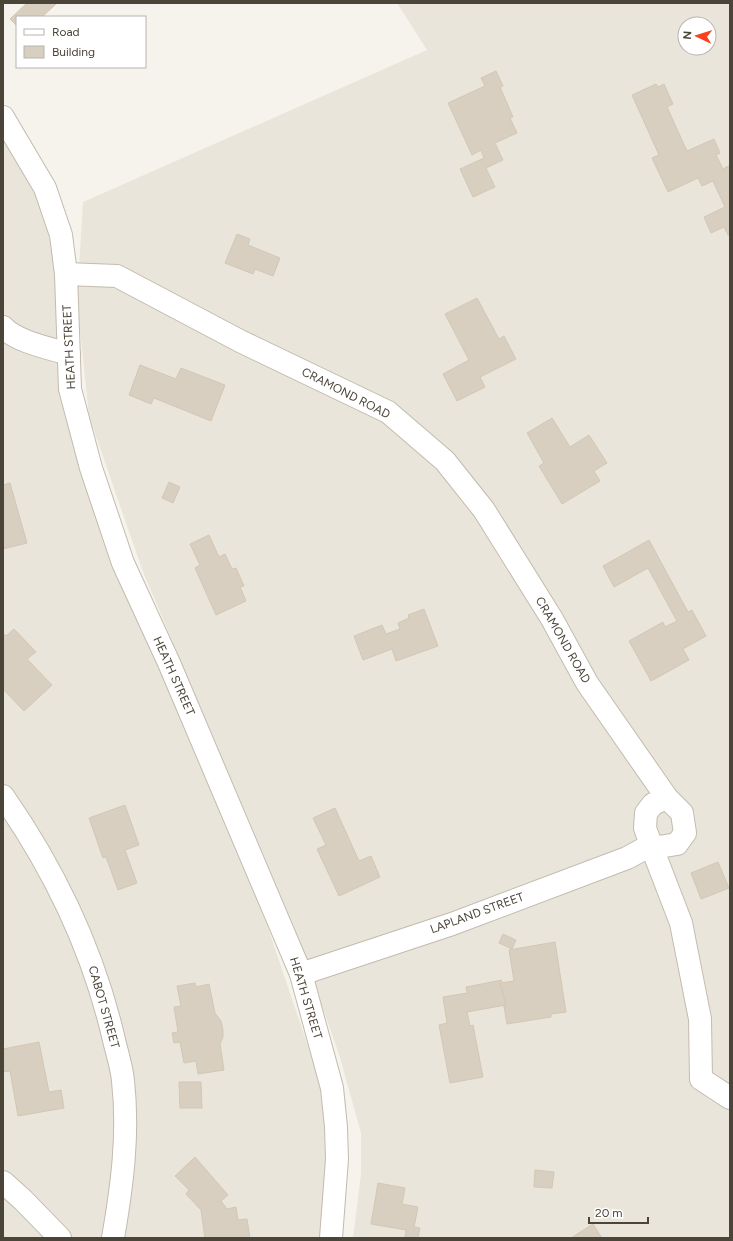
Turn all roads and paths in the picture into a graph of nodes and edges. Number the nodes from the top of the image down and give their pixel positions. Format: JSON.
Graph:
{"nodes":[{"id":1,"x":3,"y":118,"type":"edge"},
{"id":2,"x":66,"y":274,"type":"junction"},
{"id":3,"x":3,"y":327,"type":"edge"},
{"id":4,"x":68,"y":354,"type":"junction"},
{"id":5,"x":3,"y":796,"type":"edge"},
{"id":6,"x":667,"y":798,"type":"junction"},
{"id":7,"x":651,"y":845,"type":"junction"},
{"id":8,"x":301,"y":974,"type":"junction"},
{"id":9,"x":730,"y":1098,"type":"edge"},
{"id":10,"x":3,"y":1182,"type":"edge"},
{"id":11,"x":60,"y":1238,"type":"edge"},
{"id":12,"x":113,"y":1238,"type":"edge"},
{"id":13,"x":331,"y":1238,"type":"edge"}],
"edges":[{"from":1,"to":2,"type":"street","name":"HEATH STREET"},
{"from":2,"to":4,"type":"street","name":"HEATH STREET"},
{"from":2,"to":6,"type":"street","name":"CRAMOND ROAD"},
{"from":3,"to":4,"type":"street"},
{"from":4,"to":8,"type":"street","name":"HEATH STREET"},
{"from":5,"to":12,"type":"street","name":"CABOT STREET"},
{"from":6,"to":7,"type":"street"},
{"from":6,"to":7,"type":"street","name":"LAPLAND STREET"},
{"from":7,"to":8,"type":"street","name":"LAPLAND STREET"},
{"from":7,"to":9,"type":"street"},
{"from":8,"to":13,"type":"street","name":"HEATH STREET"},
{"from":10,"to":11,"type":"street"}]}
